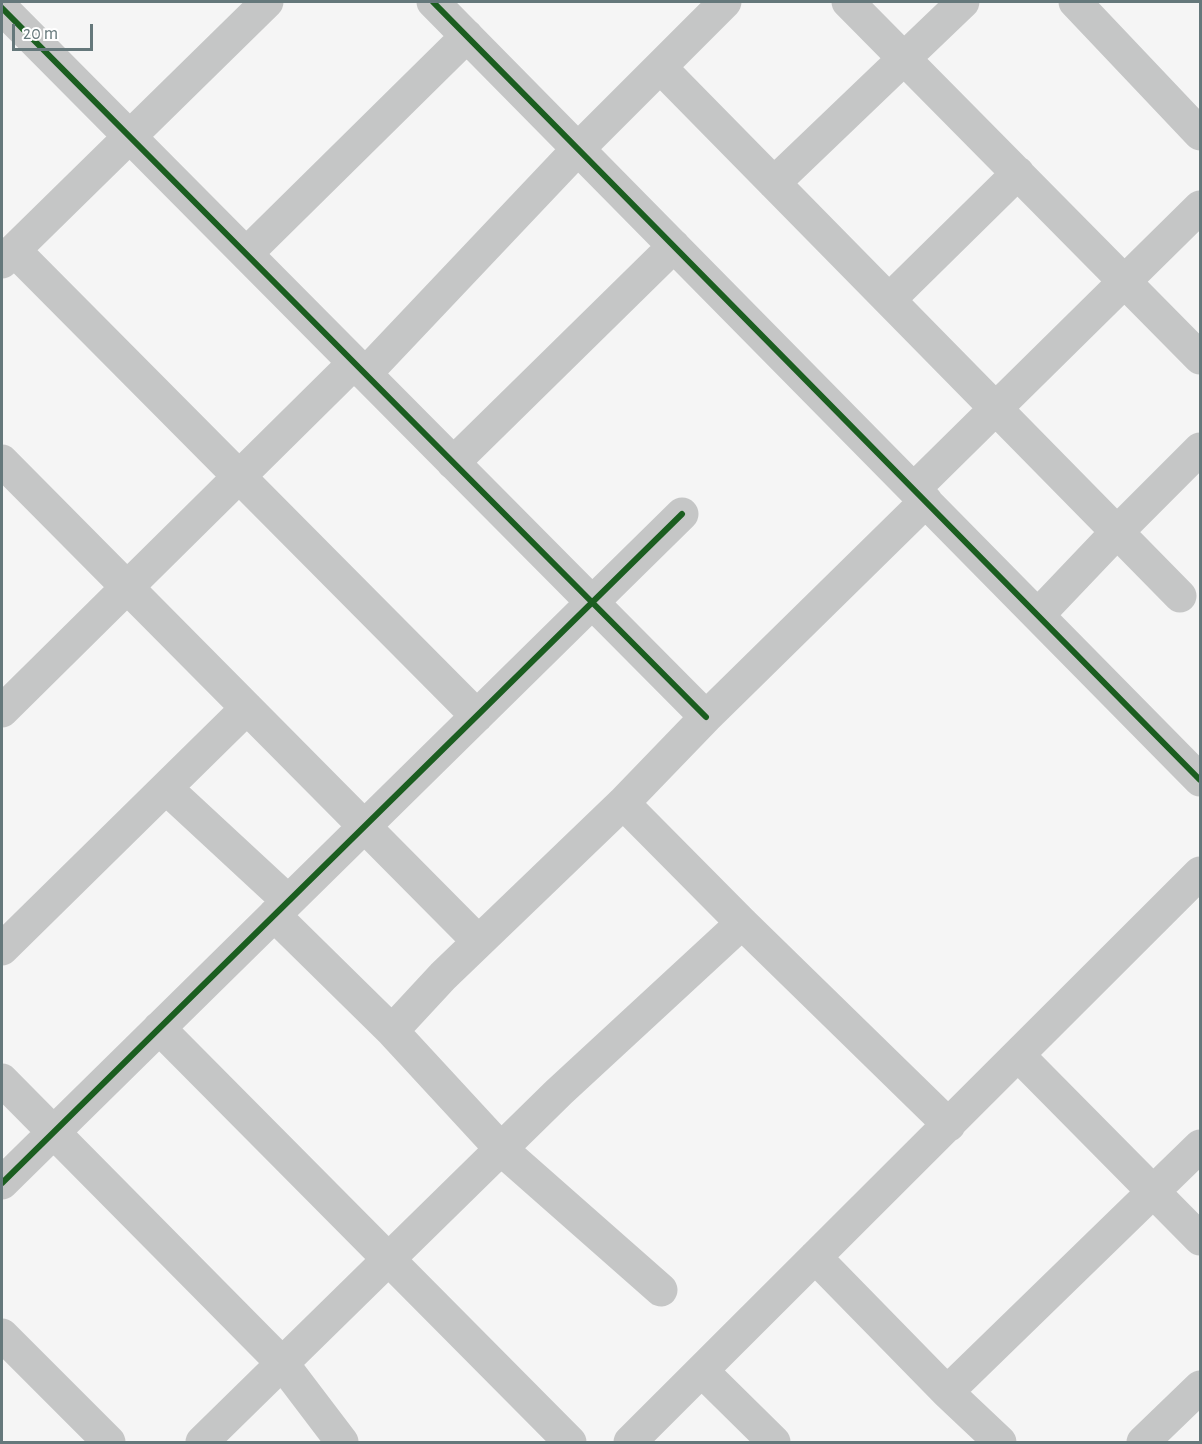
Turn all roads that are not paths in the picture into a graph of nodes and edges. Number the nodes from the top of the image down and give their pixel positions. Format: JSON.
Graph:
{"nodes":[{"id":1,"x":6,"y":2,"type":"edge"},
{"id":2,"x":267,"y":2,"type":"edge"},
{"id":3,"x":433,"y":2,"type":"edge"},
{"id":4,"x":725,"y":2,"type":"edge"},
{"id":5,"x":848,"y":2,"type":"edge"},
{"id":6,"x":963,"y":2,"type":"edge"},
{"id":7,"x":1075,"y":2,"type":"edge"},
{"id":8,"x":2,"y":7,"type":"edge"},
{"id":9,"x":467,"y":36,"type":"junction"},
{"id":10,"x":904,"y":58,"type":"junction"},
{"id":11,"x":660,"y":67,"type":"junction"},
{"id":12,"x":1200,"y":134,"type":"edge"},
{"id":13,"x":129,"y":137,"type":"junction"},
{"id":14,"x":578,"y":149,"type":"junction"},
{"id":15,"x":1018,"y":173,"type":"junction"},
{"id":16,"x":774,"y":183,"type":"junction"},
{"id":17,"x":1200,"y":207,"type":"edge"},
{"id":18,"x":674,"y":246,"type":"junction"},
{"id":19,"x":246,"y":254,"type":"junction"},
{"id":20,"x":8,"y":256,"type":"edge"},
{"id":21,"x":1125,"y":281,"type":"junction"},
{"id":22,"x":889,"y":300,"type":"junction"},
{"id":23,"x":1200,"y":357,"type":"edge"},
{"id":24,"x":359,"y":368,"type":"junction"},
{"id":25,"x":996,"y":408,"type":"junction"},
{"id":26,"x":1200,"y":449,"type":"edge"},
{"id":27,"x":453,"y":463,"type":"junction"},
{"id":28,"x":3,"y":466,"type":"edge"},
{"id":29,"x":239,"y":477,"type":"junction"},
{"id":30,"x":920,"y":495,"type":"junction"},
{"id":31,"x":682,"y":514,"type":"dead end"},
{"id":32,"x":1117,"y":532,"type":"junction"},
{"id":33,"x":127,"y":587,"type":"junction"},
{"id":34,"x":1180,"y":596,"type":"dead end"},
{"id":35,"x":592,"y":603,"type":"junction"},
{"id":36,"x":1038,"y":615,"type":"junction"},
{"id":37,"x":247,"y":708,"type":"junction"},
{"id":38,"x":2,"y":711,"type":"edge"},
{"id":39,"x":477,"y":716,"type":"junction"},
{"id":40,"x":706,"y":717,"type":"junction"},
{"id":41,"x":1200,"y":780,"type":"edge"},
{"id":42,"x":166,"y":788,"type":"junction"},
{"id":43,"x":623,"y":803,"type":"junction"},
{"id":44,"x":364,"y":826,"type":"junction"},
{"id":45,"x":1200,"y":873,"type":"edge"},
{"id":46,"x":281,"y":908,"type":"junction"},
{"id":47,"x":742,"y":923,"type":"junction"},
{"id":48,"x":478,"y":941,"type":"junction"},
{"id":49,"x":2,"y":949,"type":"edge"},
{"id":50,"x":159,"y":1028,"type":"junction"},
{"id":51,"x":392,"y":1031,"type":"junction"},
{"id":52,"x":1018,"y":1055,"type":"junction"},
{"id":53,"x":2,"y":1080,"type":"edge"},
{"id":54,"x":949,"y":1125,"type":"junction"},
{"id":55,"x":53,"y":1132,"type":"junction"},
{"id":56,"x":1200,"y":1146,"type":"edge"},
{"id":57,"x":501,"y":1149,"type":"junction"},
{"id":58,"x":2,"y":1183,"type":"edge"},
{"id":59,"x":1153,"y":1191,"type":"junction"},
{"id":60,"x":1200,"y":1239,"type":"edge"},
{"id":61,"x":815,"y":1257,"type":"junction"},
{"id":62,"x":389,"y":1259,"type":"junction"},
{"id":63,"x":661,"y":1290,"type":"dead end"},
{"id":64,"x":2,"y":1335,"type":"edge"},
{"id":65,"x":282,"y":1363,"type":"junction"},
{"id":66,"x":702,"y":1371,"type":"junction"},
{"id":67,"x":1200,"y":1387,"type":"edge"},
{"id":68,"x":947,"y":1392,"type":"junction"},
{"id":69,"x":109,"y":1443,"type":"edge"},
{"id":70,"x":202,"y":1443,"type":"edge"},
{"id":71,"x":342,"y":1443,"type":"edge"},
{"id":72,"x":570,"y":1443,"type":"edge"},
{"id":73,"x":630,"y":1443,"type":"edge"},
{"id":74,"x":774,"y":1443,"type":"edge"},
{"id":75,"x":1000,"y":1443,"type":"edge"},
{"id":76,"x":1143,"y":1443,"type":"edge"}],
"edges":[{"from":1,"to":8,"type":"street"},
{"from":2,"to":13,"type":"street"},
{"from":3,"to":9,"type":"street"},
{"from":4,"to":11,"type":"street"},
{"from":5,"to":10,"type":"street"},
{"from":6,"to":10,"type":"street"},
{"from":7,"to":12,"type":"street"},
{"from":8,"to":13,"type":"street"},
{"from":9,"to":14,"type":"street"},
{"from":9,"to":19,"type":"street"},
{"from":10,"to":15,"type":"street"},
{"from":10,"to":16,"type":"street"},
{"from":11,"to":14,"type":"street"},
{"from":11,"to":16,"type":"street"},
{"from":13,"to":19,"type":"street"},
{"from":13,"to":20,"type":"street"},
{"from":14,"to":18,"type":"street"},
{"from":14,"to":24,"type":"street"},
{"from":15,"to":21,"type":"street"},
{"from":15,"to":22,"type":"street"},
{"from":16,"to":22,"type":"street"},
{"from":17,"to":21,"type":"street"},
{"from":18,"to":27,"type":"street"},
{"from":18,"to":30,"type":"street"},
{"from":19,"to":24,"type":"street"},
{"from":20,"to":29,"type":"street"},
{"from":21,"to":23,"type":"street"},
{"from":21,"to":25,"type":"street"},
{"from":22,"to":25,"type":"street"},
{"from":24,"to":27,"type":"street"},
{"from":24,"to":29,"type":"street"},
{"from":25,"to":30,"type":"street"},
{"from":25,"to":32,"type":"street"},
{"from":26,"to":32,"type":"street"},
{"from":27,"to":35,"type":"street"},
{"from":28,"to":33,"type":"street"},
{"from":29,"to":33,"type":"street"},
{"from":29,"to":39,"type":"street"},
{"from":30,"to":36,"type":"street"},
{"from":30,"to":40,"type":"street"},
{"from":31,"to":35,"type":"street"},
{"from":32,"to":34,"type":"street"},
{"from":32,"to":36,"type":"street"},
{"from":33,"to":37,"type":"street"},
{"from":33,"to":38,"type":"street"},
{"from":35,"to":39,"type":"street"},
{"from":35,"to":40,"type":"street"},
{"from":36,"to":41,"type":"street"},
{"from":37,"to":42,"type":"street"},
{"from":37,"to":44,"type":"street"},
{"from":39,"to":44,"type":"street"},
{"from":40,"to":43,"type":"street"},
{"from":42,"to":46,"type":"street"},
{"from":42,"to":49,"type":"street"},
{"from":43,"to":47,"type":"street"},
{"from":43,"to":48,"type":"street"},
{"from":44,"to":46,"type":"street"},
{"from":44,"to":48,"type":"street"},
{"from":45,"to":52,"type":"street"},
{"from":46,"to":50,"type":"street"},
{"from":46,"to":51,"type":"street"},
{"from":47,"to":54,"type":"street"},
{"from":47,"to":57,"type":"street"},
{"from":48,"to":51,"type":"street"},
{"from":50,"to":55,"type":"street"},
{"from":50,"to":62,"type":"street"},
{"from":51,"to":57,"type":"street"},
{"from":52,"to":54,"type":"street"},
{"from":52,"to":59,"type":"street"},
{"from":53,"to":55,"type":"street"},
{"from":54,"to":61,"type":"street"},
{"from":55,"to":58,"type":"street"},
{"from":55,"to":65,"type":"street"},
{"from":56,"to":59,"type":"street"},
{"from":57,"to":62,"type":"street"},
{"from":57,"to":63,"type":"street"},
{"from":59,"to":60,"type":"street"},
{"from":59,"to":68,"type":"street"},
{"from":61,"to":66,"type":"street"},
{"from":61,"to":68,"type":"street"},
{"from":62,"to":65,"type":"street"},
{"from":62,"to":72,"type":"street"},
{"from":64,"to":69,"type":"street"},
{"from":65,"to":70,"type":"street"},
{"from":65,"to":71,"type":"street"},
{"from":66,"to":73,"type":"street"},
{"from":66,"to":74,"type":"street"},
{"from":67,"to":76,"type":"street"},
{"from":68,"to":75,"type":"street"}]}
